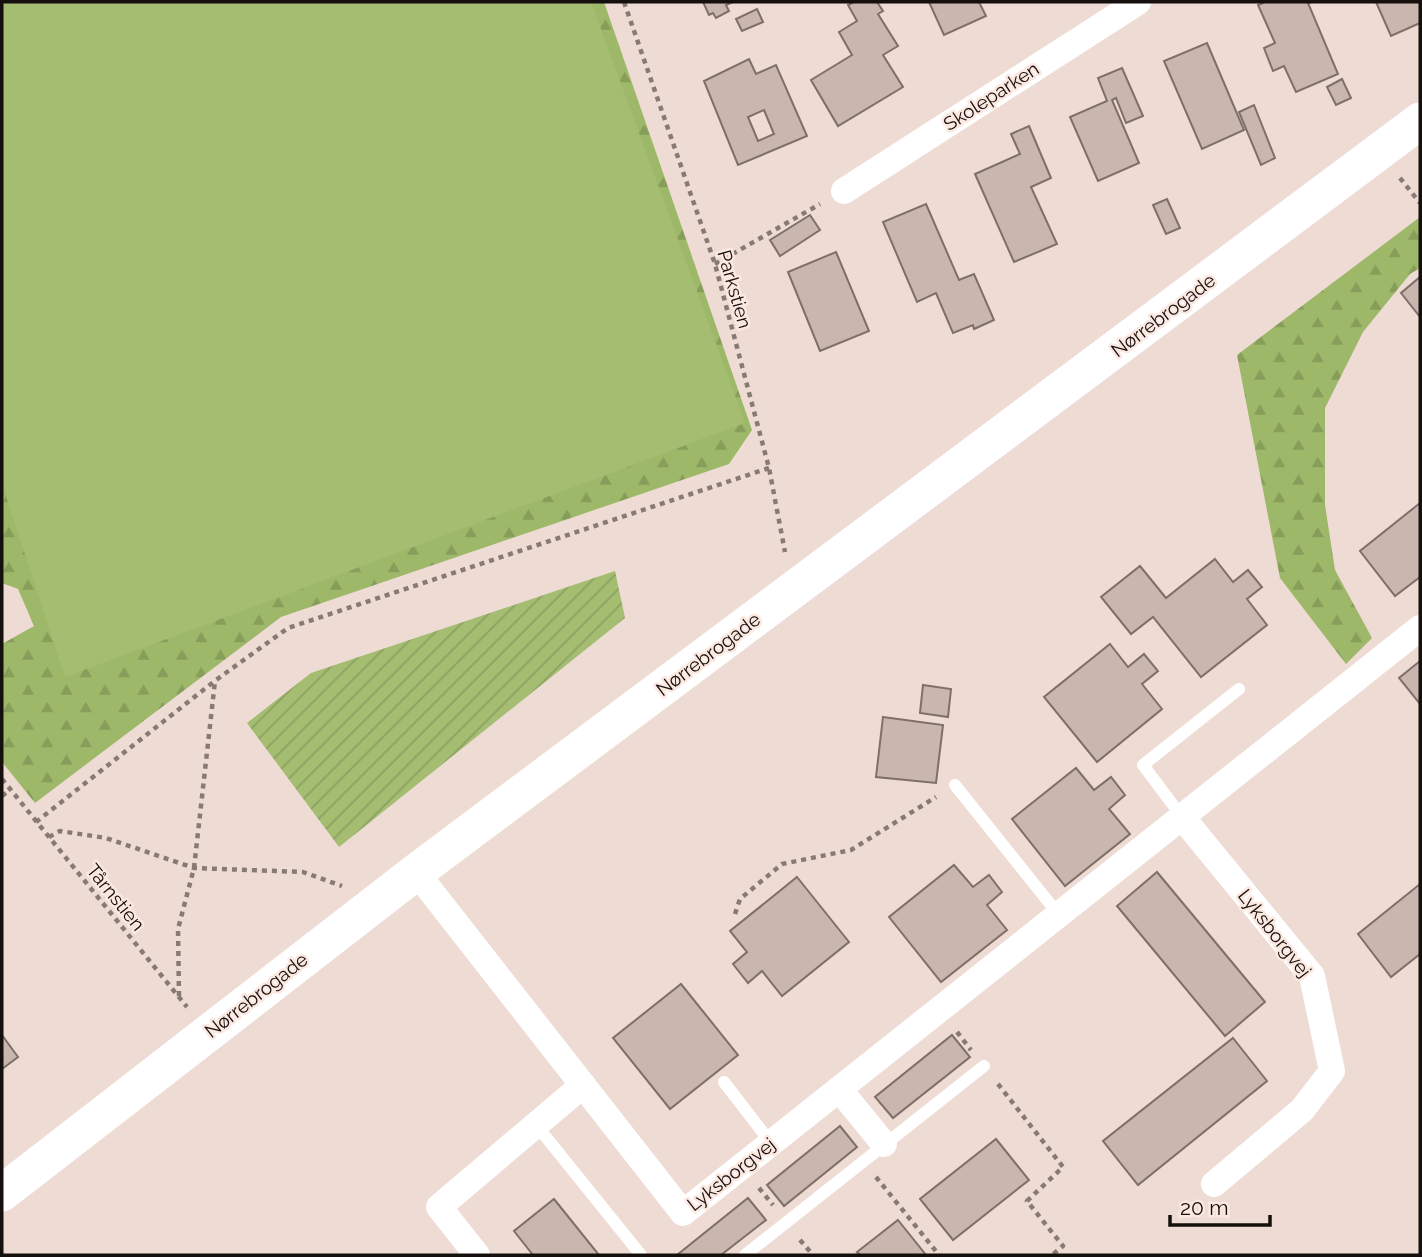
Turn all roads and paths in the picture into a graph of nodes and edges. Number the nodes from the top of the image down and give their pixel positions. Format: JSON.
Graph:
{"nodes":[{"id":1,"x":624,"y":2,"type":"edge"},
{"id":2,"x":1138,"y":2,"type":"edge"},
{"id":3,"x":1420,"y":121,"type":"edge"},
{"id":4,"x":844,"y":191,"type":"joint"},
{"id":5,"x":715,"y":264,"type":"junction"},
{"id":6,"x":769,"y":468,"type":"junction"},
{"id":7,"x":793,"y":591,"type":"junction"},
{"id":8,"x":1420,"y":628,"type":"edge"},
{"id":9,"x":216,"y":680,"type":"junction"},
{"id":10,"x":1239,"y":689,"type":"dead end"},
{"id":11,"x":2,"y":779,"type":"edge"},
{"id":12,"x":955,"y":785,"type":"joint"},
{"id":13,"x":10,"y":790,"type":"junction"},
{"id":14,"x":2,"y":796,"type":"edge"},
{"id":15,"x":1182,"y":817,"type":"junction"},
{"id":16,"x":36,"y":822,"type":"junction"},
{"id":17,"x":49,"y":837,"type":"junction"},
{"id":18,"x":194,"y":868,"type":"junction"},
{"id":19,"x":416,"y":872,"type":"junction"},
{"id":20,"x":367,"y":910,"type":"junction"},
{"id":21,"x":735,"y":914,"type":"dead end"},
{"id":22,"x":1059,"y":915,"type":"junction"},
{"id":23,"x":179,"y":996,"type":"junction"},
{"id":24,"x":940,"y":1009,"type":"junction"},
{"id":25,"x":208,"y":1032,"type":"junction"},
{"id":26,"x":984,"y":1066,"type":"junction"},
{"id":27,"x":724,"y":1082,"type":"dead end"},
{"id":28,"x":583,"y":1086,"type":"junction"},
{"id":29,"x":839,"y":1089,"type":"junction"},
{"id":30,"x":537,"y":1126,"type":"junction"},
{"id":31,"x":771,"y":1143,"type":"junction"},
{"id":32,"x":874,"y":1152,"type":"junction"},
{"id":33,"x":1214,"y":1184,"type":"dead end"},
{"id":34,"x":2,"y":1193,"type":"edge"},
{"id":35,"x":477,"y":1255,"type":"edge"},
{"id":36,"x":641,"y":1255,"type":"edge"},
{"id":37,"x":745,"y":1255,"type":"edge"},
{"id":38,"x":939,"y":1255,"type":"edge"},
{"id":39,"x":1052,"y":1255,"type":"edge"}],
"edges":[{"from":1,"to":5,"type":"path","name":"Parkstien"},
{"from":2,"to":4,"type":"street","name":"Skoleparken"},
{"from":3,"to":7,"type":"street","name":"Nørrebrogade"},
{"from":4,"to":5,"type":"path"},
{"from":5,"to":6,"type":"path","name":"Parkstien"},
{"from":6,"to":7,"type":"path","name":"Parkstien"},
{"from":6,"to":9,"type":"path"},
{"from":7,"to":19,"type":"street","name":"Nørrebrogade"},
{"from":8,"to":15,"type":"street","name":"Lyksborgvej"},
{"from":9,"to":16,"type":"path"},
{"from":9,"to":18,"type":"path"},
{"from":10,"to":15,"type":"lane"},
{"from":11,"to":13,"type":"path","name":"Tårnstien"},
{"from":12,"to":21,"type":"path"},
{"from":12,"to":22,"type":"lane"},
{"from":13,"to":14,"type":"path"},
{"from":13,"to":16,"type":"path","name":"Tårnstien"},
{"from":15,"to":22,"type":"street","name":"Lyksborgvej"},
{"from":15,"to":33,"type":"street","name":"Lyksborgvej"},
{"from":16,"to":17,"type":"path","name":"Tårnstien"},
{"from":17,"to":18,"type":"path"},
{"from":17,"to":23,"type":"path","name":"Tårnstien"},
{"from":18,"to":20,"type":"path"},
{"from":18,"to":23,"type":"path"},
{"from":19,"to":20,"type":"street","name":"Nørrebrogade"},
{"from":19,"to":28,"type":"street","name":"Lyksborgvej"},
{"from":20,"to":25,"type":"street","name":"Nørrebrogade"},
{"from":22,"to":24,"type":"street","name":"Lyksborgvej"},
{"from":23,"to":25,"type":"path","name":"Tårnstien"},
{"from":24,"to":26,"type":"path"},
{"from":24,"to":29,"type":"street","name":"Lyksborgvej"},
{"from":25,"to":34,"type":"street","name":"Nørrebrogade"},
{"from":26,"to":32,"type":"lane"},
{"from":26,"to":39,"type":"path"},
{"from":27,"to":31,"type":"lane"},
{"from":28,"to":30,"type":"street"},
{"from":28,"to":31,"type":"street","name":"Lyksborgvej"},
{"from":29,"to":31,"type":"street","name":"Lyksborgvej"},
{"from":29,"to":32,"type":"street"},
{"from":30,"to":35,"type":"street"},
{"from":30,"to":36,"type":"lane"},
{"from":32,"to":37,"type":"lane"},
{"from":32,"to":38,"type":"path"}]}
